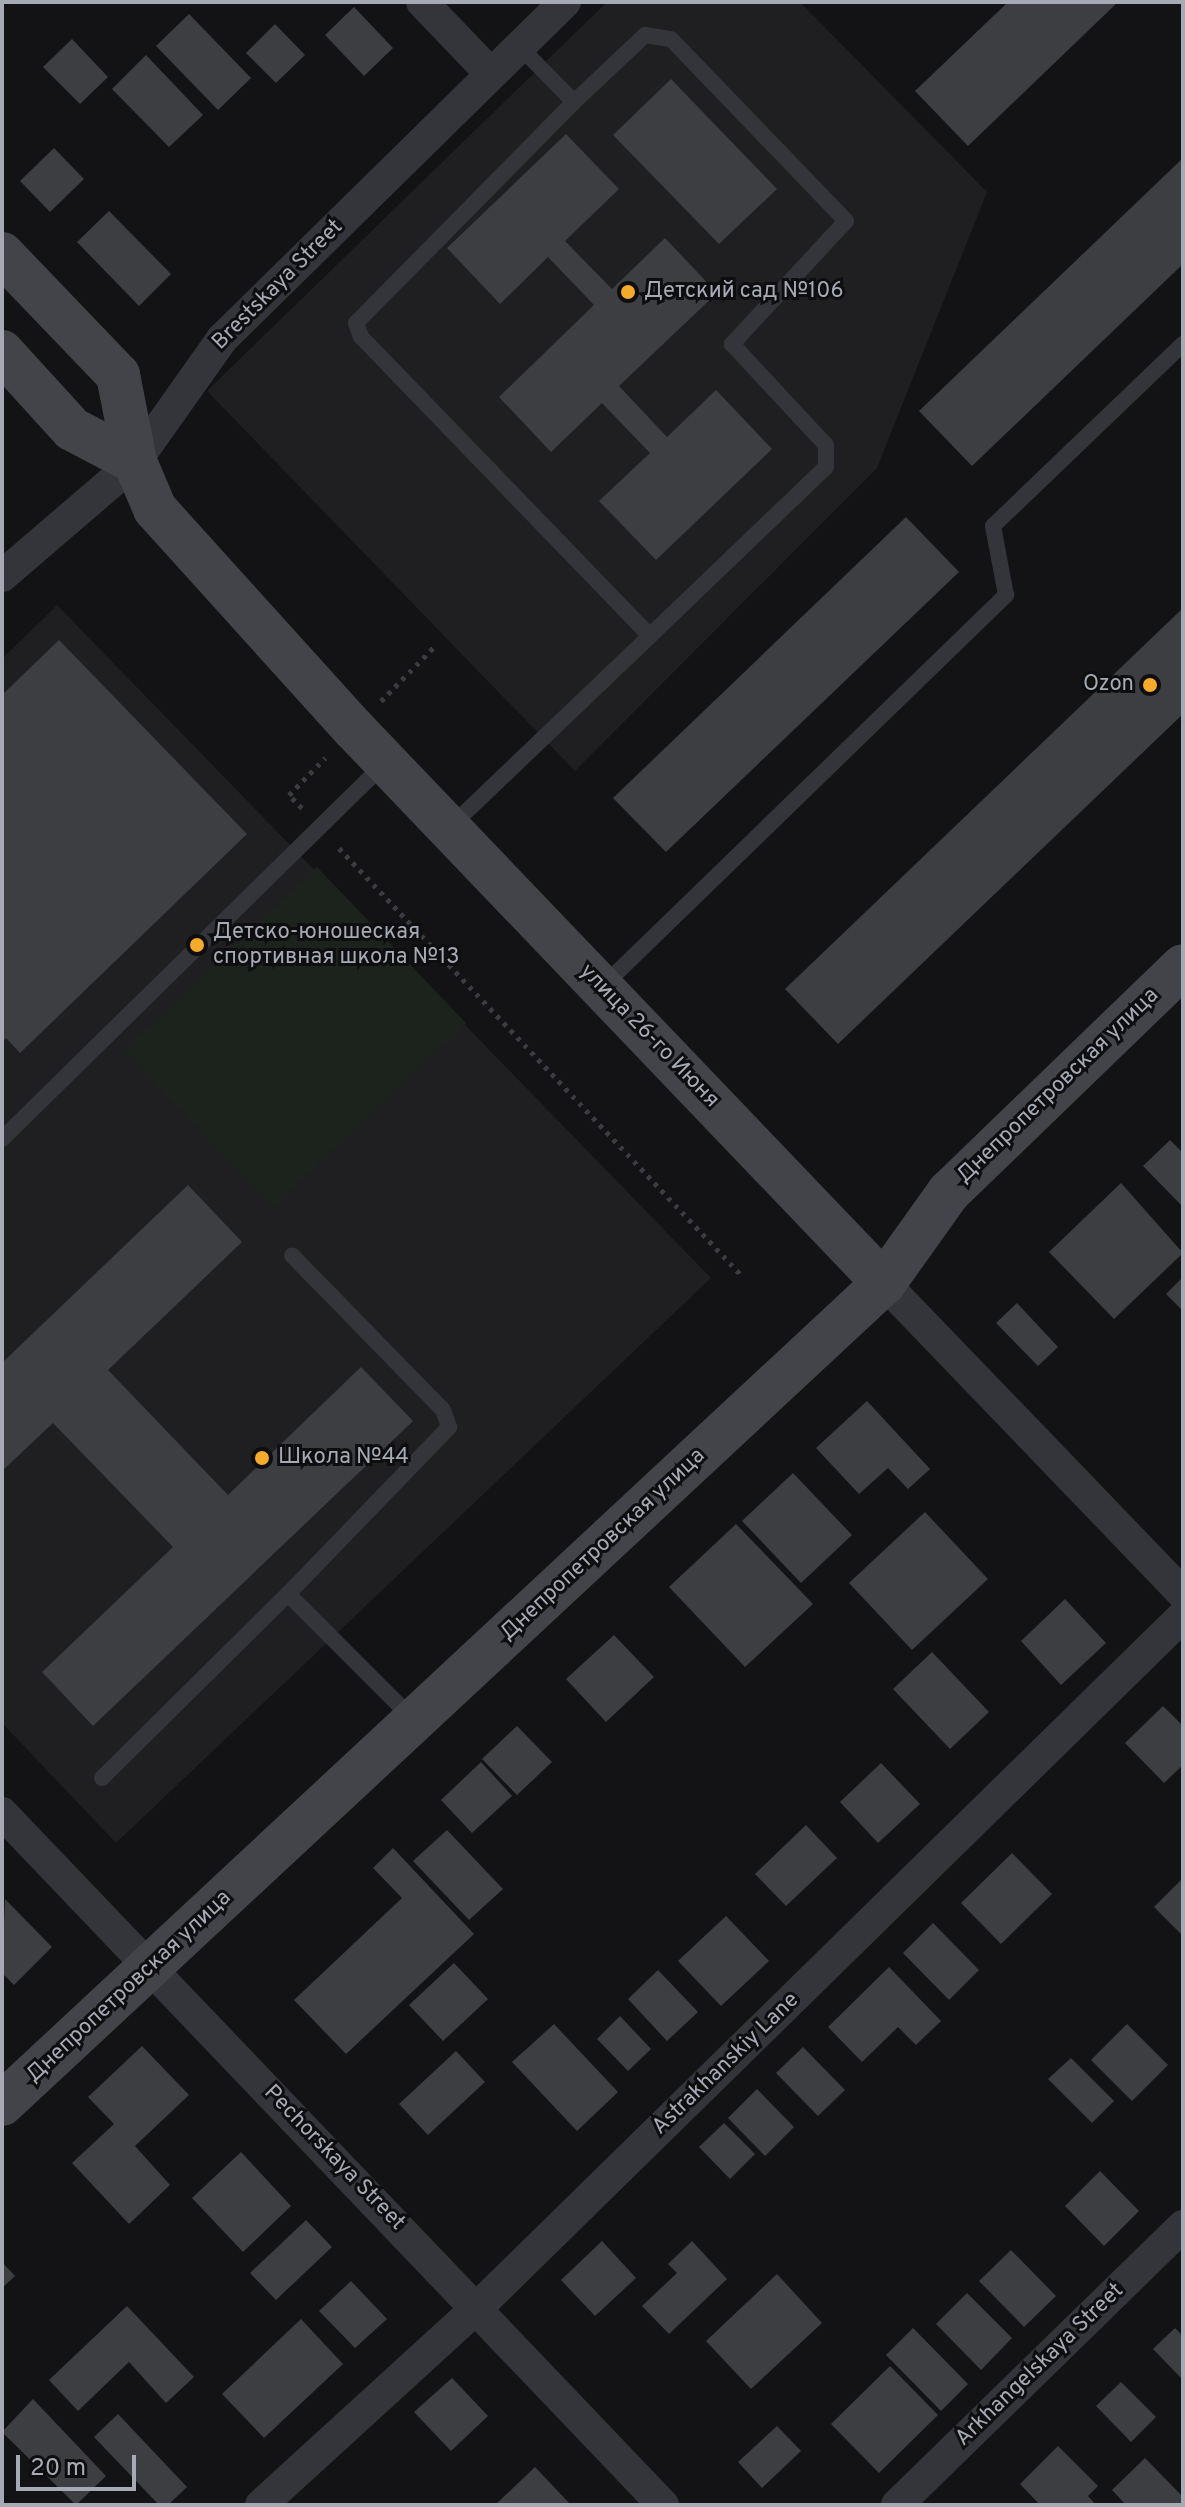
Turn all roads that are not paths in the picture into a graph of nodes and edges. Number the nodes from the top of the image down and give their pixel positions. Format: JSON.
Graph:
{"nodes":[{"id":1,"x":422,"y":2,"type":"edge"},
{"id":2,"x":565,"y":2,"type":"edge"},
{"id":3,"x":519,"y":46,"type":"junction"},
{"id":4,"x":490,"y":73,"type":"junction"},
{"id":5,"x":574,"y":102,"type":"junction"},
{"id":6,"x":2,"y":254,"type":"edge"},
{"id":7,"x":1183,"y":344,"type":"edge"},
{"id":8,"x":2,"y":352,"type":"edge"},
{"id":9,"x":135,"y":462,"type":"junction"},
{"id":10,"x":2,"y":576,"type":"edge"},
{"id":11,"x":650,"y":636,"type":"junction"},
{"id":12,"x":386,"y":763,"type":"junction"},
{"id":13,"x":449,"y":828,"type":"junction"},
{"id":14,"x":1183,"y":966,"type":"edge"},
{"id":15,"x":602,"y":987,"type":"junction"},
{"id":16,"x":2,"y":1139,"type":"edge"},
{"id":17,"x":292,"y":1255,"type":"dead end"},
{"id":18,"x":884,"y":1283,"type":"junction"},
{"id":19,"x":288,"y":1594,"type":"junction"},
{"id":20,"x":1183,"y":1594,"type":"edge"},
{"id":21,"x":1183,"y":1616,"type":"edge"},
{"id":22,"x":415,"y":1721,"type":"junction"},
{"id":23,"x":102,"y":1778,"type":"dead end"},
{"id":24,"x":2,"y":1813,"type":"edge"},
{"id":25,"x":150,"y":1968,"type":"junction"},
{"id":26,"x":2,"y":2104,"type":"edge"},
{"id":27,"x":1183,"y":2226,"type":"edge"},
{"id":28,"x":478,"y":2307,"type":"junction"},
{"id":29,"x":261,"y":2505,"type":"edge"},
{"id":30,"x":663,"y":2505,"type":"edge"},
{"id":31,"x":897,"y":2505,"type":"edge"}],
"edges":[{"from":1,"to":4,"type":"street"},
{"from":2,"to":3,"type":"street","name":"Brestskaya Street"},
{"from":3,"to":4,"type":"street","name":"Brestskaya Street"},
{"from":3,"to":5,"type":"lane"},
{"from":4,"to":9,"type":"street","name":"Brestskaya Street"},
{"from":5,"to":11,"type":"lane"},
{"from":5,"to":11,"type":"lane"},
{"from":6,"to":9,"type":"street","name":"улица 26-го Июня"},
{"from":7,"to":15,"type":"lane"},
{"from":8,"to":9,"type":"street"},
{"from":9,"to":10,"type":"street","name":"Brestskaya Street"},
{"from":9,"to":12,"type":"street","name":"улица 26-го Июня"},
{"from":11,"to":13,"type":"lane"},
{"from":12,"to":13,"type":"street","name":"улица 26-го Июня"},
{"from":12,"to":16,"type":"lane"},
{"from":13,"to":15,"type":"street","name":"улица 26-го Июня"},
{"from":14,"to":18,"type":"street","name":"Днепропетровская улица"},
{"from":15,"to":18,"type":"street","name":"улица 26-го Июня"},
{"from":17,"to":19,"type":"lane"},
{"from":18,"to":20,"type":"street","name":"улица 26-го Июня"},
{"from":18,"to":22,"type":"street","name":"Днепропетровская улица"},
{"from":19,"to":22,"type":"lane"},
{"from":19,"to":23,"type":"lane"},
{"from":21,"to":28,"type":"street","name":"Astrakhanskiy Lane"},
{"from":22,"to":25,"type":"street","name":"Днепропетровская улица"},
{"from":24,"to":25,"type":"street","name":"Pechorskaya Street"},
{"from":25,"to":26,"type":"street","name":"Днепропетровская улица"},
{"from":25,"to":28,"type":"street","name":"Pechorskaya Street"},
{"from":27,"to":31,"type":"street","name":"Arkhangelskaya Street"},
{"from":28,"to":29,"type":"street","name":"Astrakhanskiy Lane"},
{"from":28,"to":30,"type":"street","name":"Pechorskaya Street"}]}
